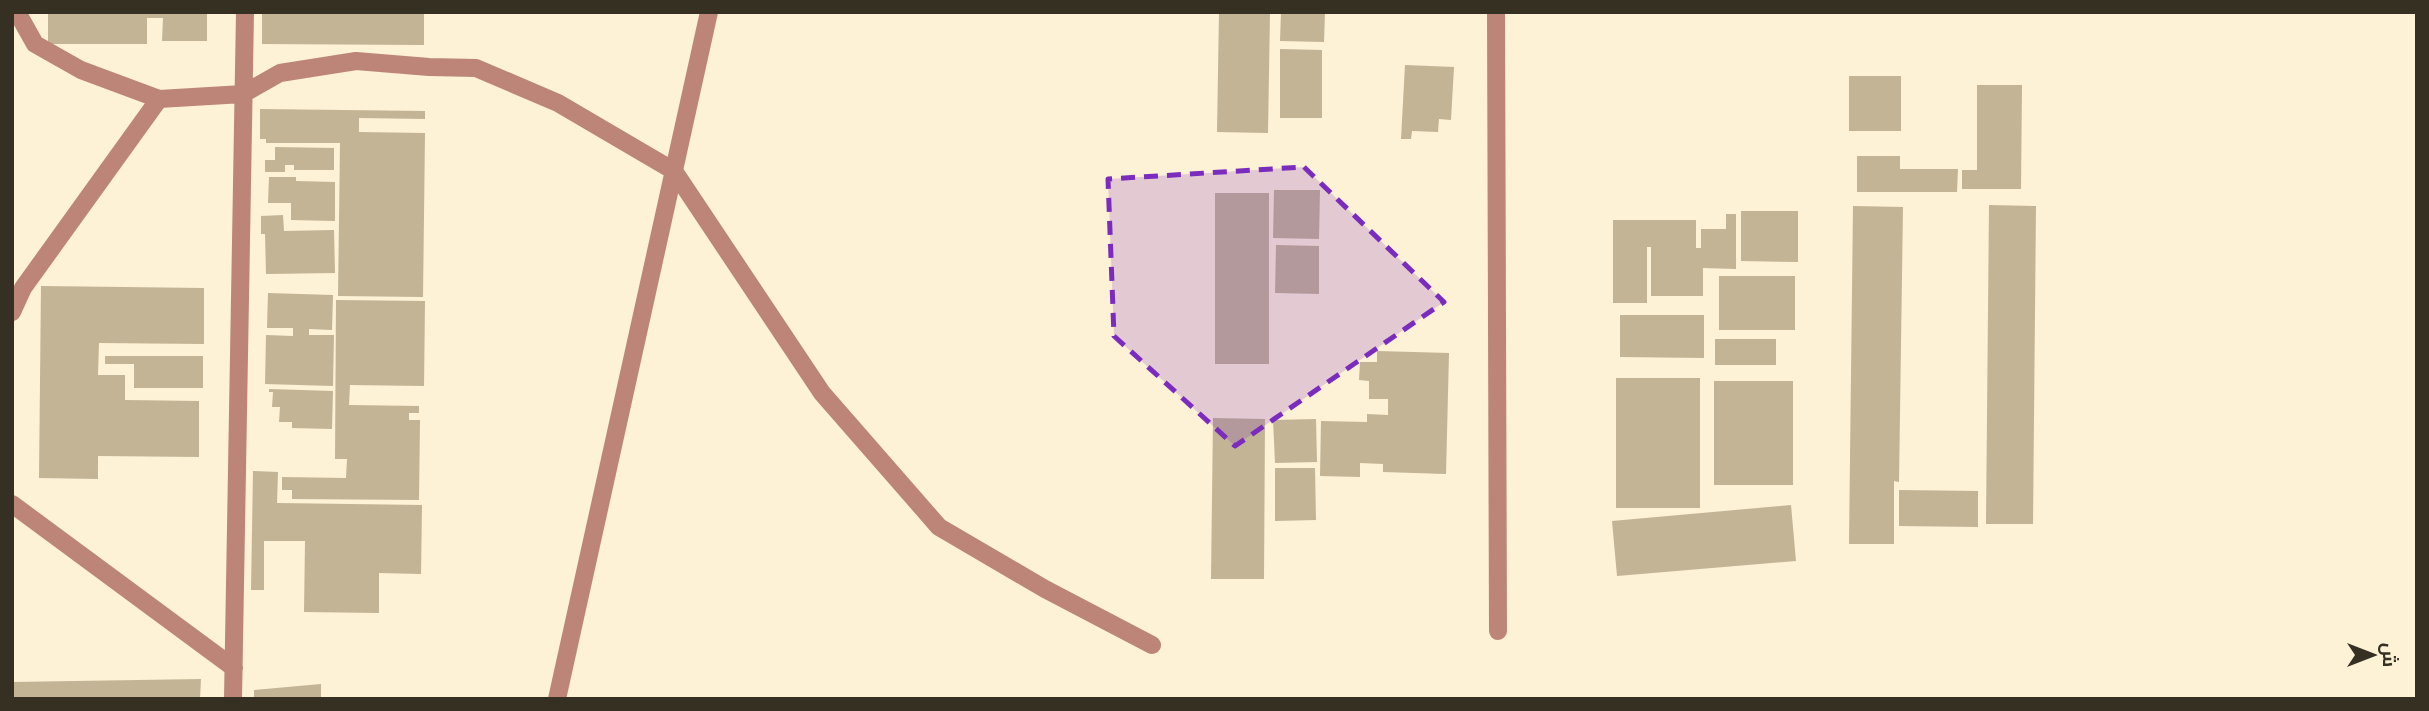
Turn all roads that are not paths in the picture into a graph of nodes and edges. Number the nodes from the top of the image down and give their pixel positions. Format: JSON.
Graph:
{"nodes":[{"id":1,"x":17,"y":12,"type":"edge"},
{"id":2,"x":245,"y":12,"type":"edge"},
{"id":3,"x":709,"y":12,"type":"edge"},
{"id":4,"x":1496,"y":12,"type":"edge"},
{"id":5,"x":243,"y":94,"type":"junction"},
{"id":6,"x":159,"y":99,"type":"junction"},
{"id":7,"x":674,"y":172,"type":"junction"},
{"id":8,"x":12,"y":312,"type":"edge"},
{"id":9,"x":12,"y":504,"type":"edge"},
{"id":10,"x":1498,"y":631,"type":"dead end"},
{"id":11,"x":1152,"y":645,"type":"dead end"},
{"id":12,"x":234,"y":667,"type":"junction"},
{"id":13,"x":233,"y":699,"type":"edge"},
{"id":14,"x":557,"y":699,"type":"edge"}],
"edges":[{"from":1,"to":6,"type":"street"},
{"from":2,"to":5,"type":"street"},
{"from":3,"to":7,"type":"street"},
{"from":4,"to":10,"type":"street"},
{"from":5,"to":6,"type":"street"},
{"from":5,"to":7,"type":"street"},
{"from":5,"to":12,"type":"street"},
{"from":6,"to":8,"type":"street"},
{"from":7,"to":11,"type":"street"},
{"from":7,"to":14,"type":"street"},
{"from":9,"to":12,"type":"street"},
{"from":12,"to":13,"type":"street"}]}
